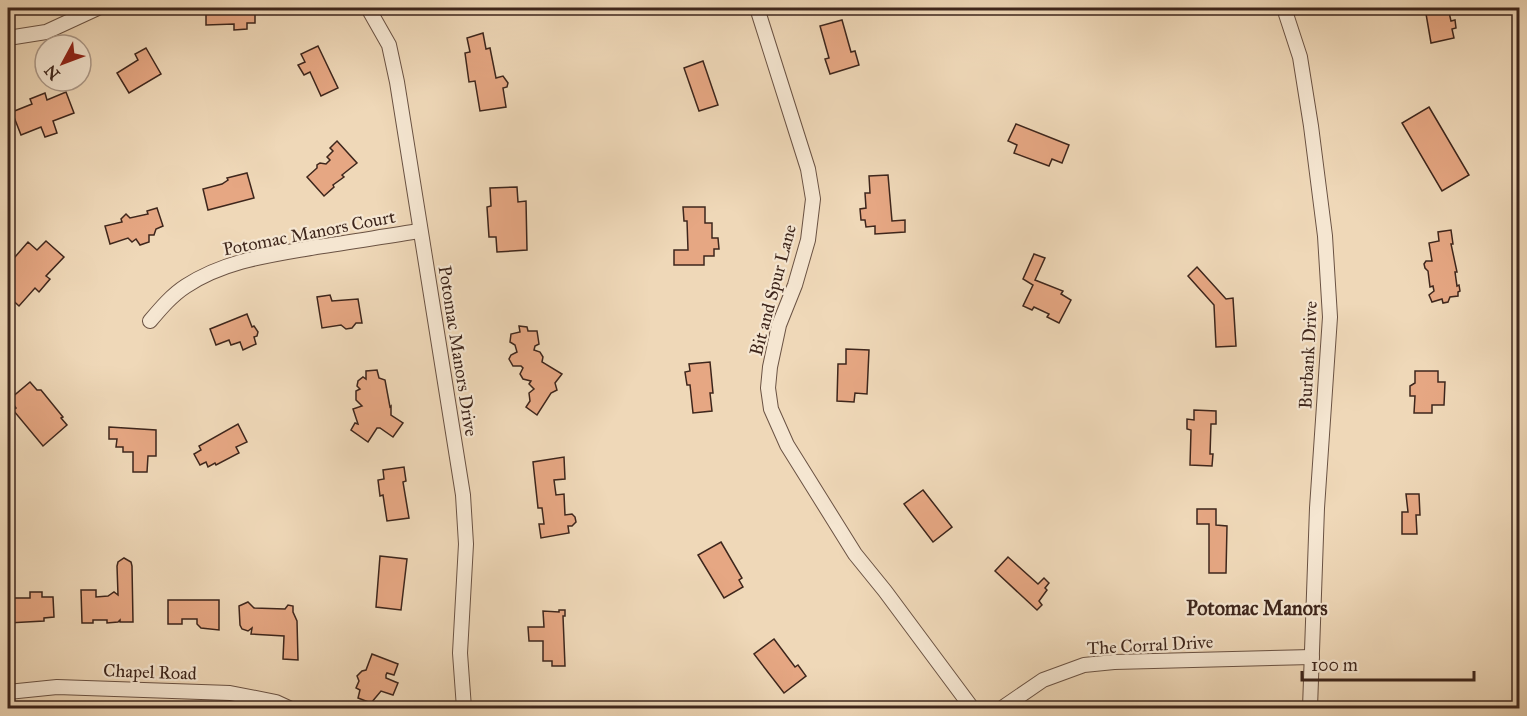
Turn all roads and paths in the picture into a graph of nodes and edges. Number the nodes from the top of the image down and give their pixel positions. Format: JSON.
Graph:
{"nodes":[{"id":1,"x":98,"y":8,"type":"edge"},
{"id":2,"x":368,"y":8,"type":"edge"},
{"id":3,"x":757,"y":8,"type":"edge"},
{"id":4,"x":1284,"y":8,"type":"edge"},
{"id":5,"x":8,"y":38,"type":"edge"},
{"id":6,"x":420,"y":231,"type":"junction"},
{"id":7,"x":150,"y":321,"type":"dead end"},
{"id":8,"x":1312,"y":657,"type":"junction"},
{"id":9,"x":8,"y":692,"type":"edge"},
{"id":10,"x":289,"y":708,"type":"edge"},
{"id":11,"x":464,"y":708,"type":"edge"},
{"id":12,"x":972,"y":708,"type":"edge"},
{"id":13,"x":1002,"y":708,"type":"edge"},
{"id":14,"x":1310,"y":708,"type":"edge"}],
"edges":[{"from":1,"to":5,"type":"street"},
{"from":2,"to":6,"type":"street","name":"Potomac Manors Drive"},
{"from":3,"to":12,"type":"street","name":"Bit and Spur Lane"},
{"from":4,"to":8,"type":"street","name":"Burbank Drive"},
{"from":6,"to":7,"type":"street","name":"Potomac Manors Court"},
{"from":6,"to":11,"type":"street","name":"Potomac Manors Drive"},
{"from":8,"to":13,"type":"street","name":"The Corral Drive"},
{"from":8,"to":14,"type":"street","name":"Burbank Drive"},
{"from":9,"to":10,"type":"street","name":"Chapel Road"}]}
